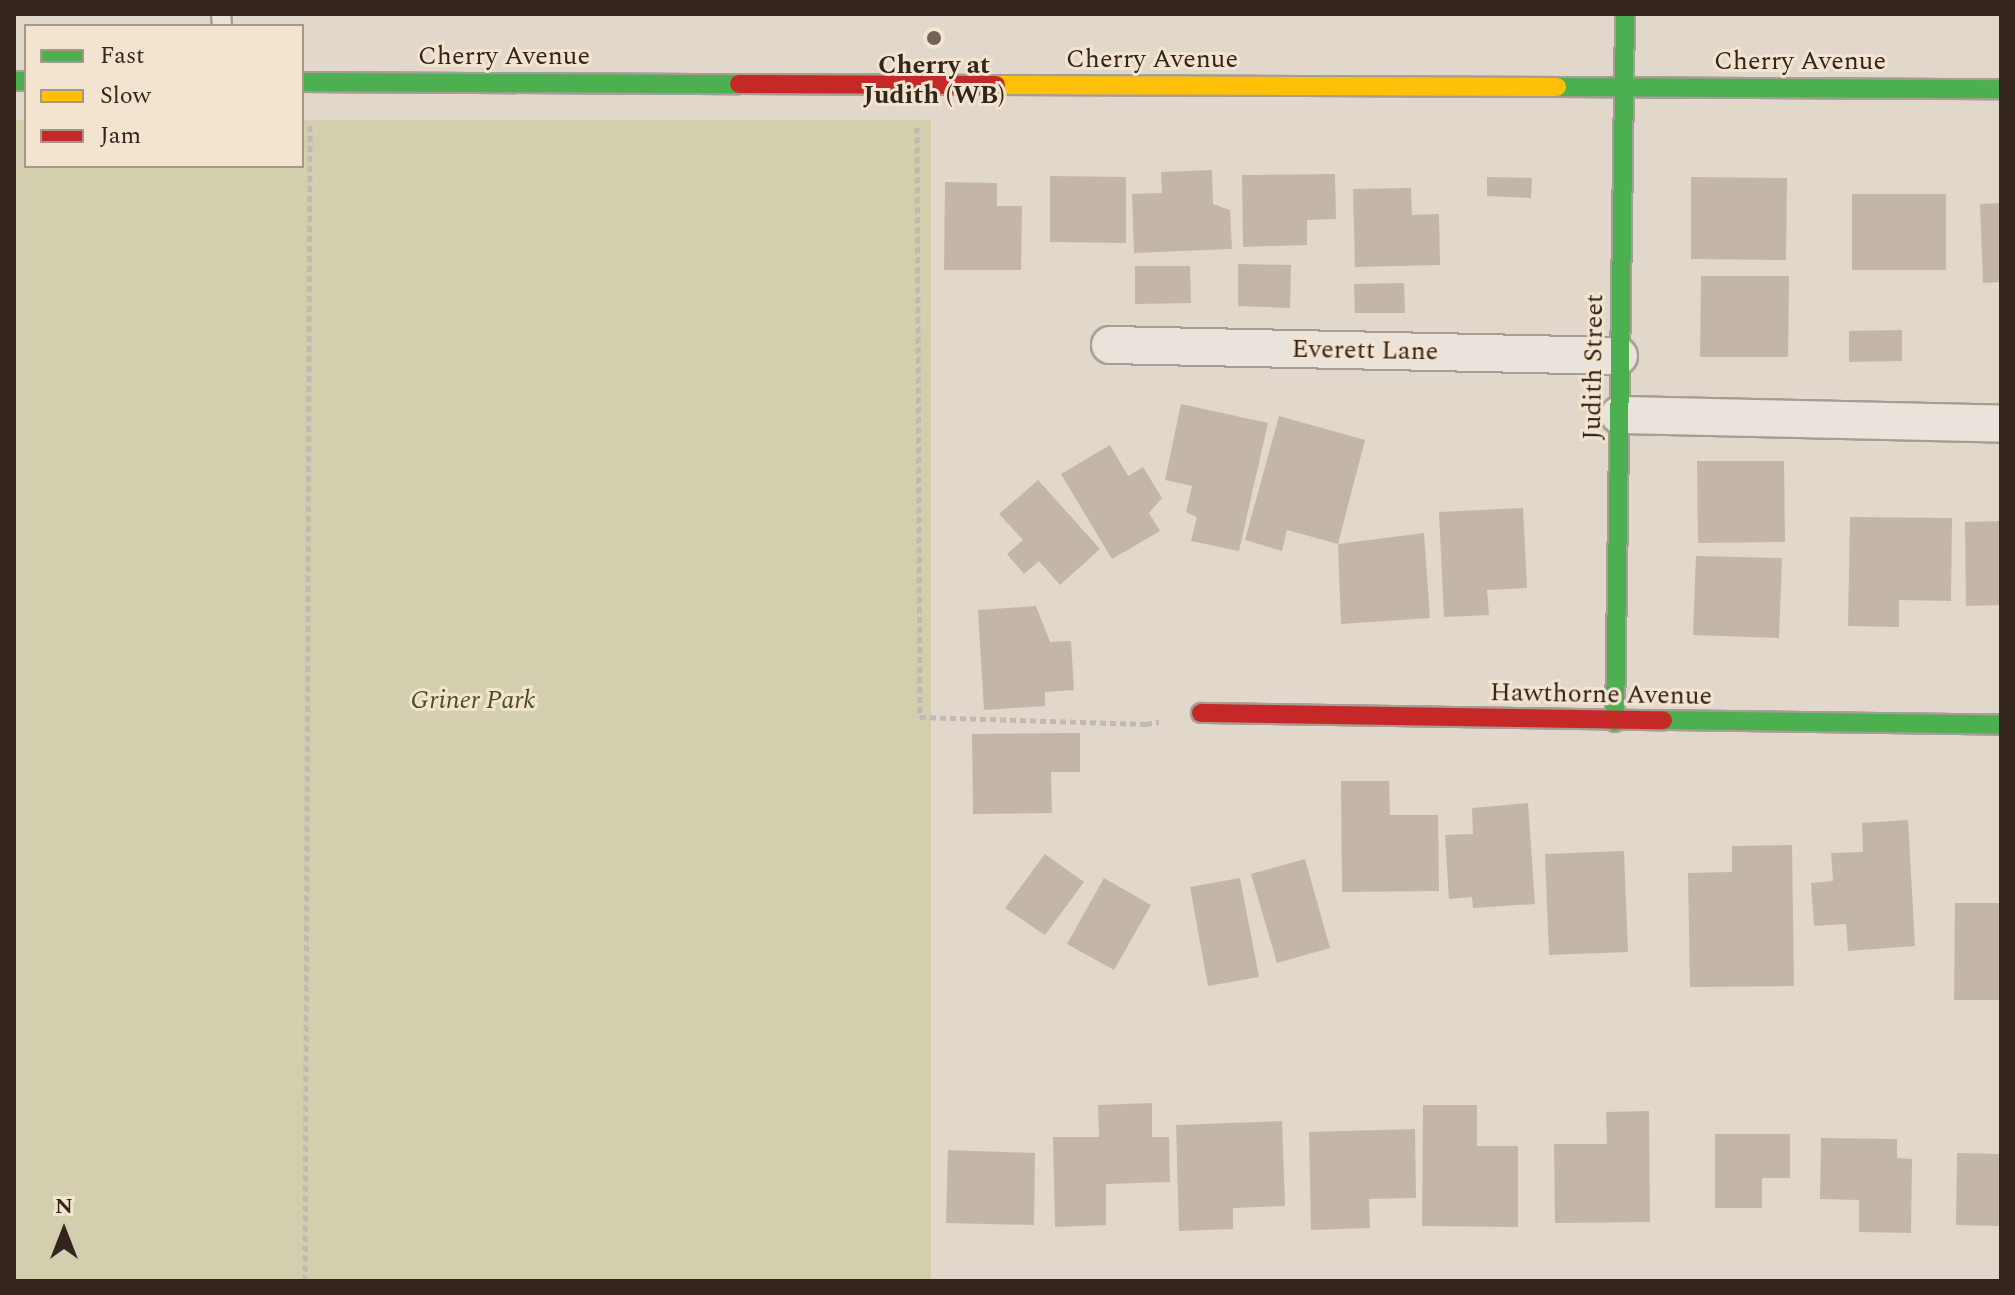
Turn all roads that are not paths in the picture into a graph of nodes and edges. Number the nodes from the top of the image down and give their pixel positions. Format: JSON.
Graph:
{"nodes":[{"id":1,"x":1625,"y":14,"type":"edge"},
{"id":2,"x":306,"y":82,"type":"edge"},
{"id":3,"x":1625,"y":87,"type":"junction"},
{"id":4,"x":2001,"y":89,"type":"edge"},
{"id":5,"x":1110,"y":345,"type":"dead end"},
{"id":6,"x":1619,"y":356,"type":"junction"},
{"id":7,"x":1619,"y":415,"type":"junction"},
{"id":8,"x":2001,"y":424,"type":"edge"},
{"id":9,"x":1201,"y":713,"type":"road end"},
{"id":10,"x":1615,"y":722,"type":"junction"},
{"id":11,"x":2001,"y":725,"type":"edge"}],
"edges":[{"from":1,"to":3,"type":"street","name":"Judith Street"},
{"from":2,"to":3,"type":"street","name":"Cherry Avenue"},
{"from":3,"to":4,"type":"street","name":"Cherry Avenue"},
{"from":3,"to":6,"type":"street","name":"Judith Street"},
{"from":5,"to":6,"type":"street","name":"Everett Lane"},
{"from":6,"to":7,"type":"street","name":"Judith Street"},
{"from":7,"to":8,"type":"street"},
{"from":7,"to":10,"type":"street","name":"Judith Street"},
{"from":9,"to":10,"type":"street","name":"Hawthorne Avenue"},
{"from":10,"to":11,"type":"street","name":"Hawthorne Avenue"}]}
